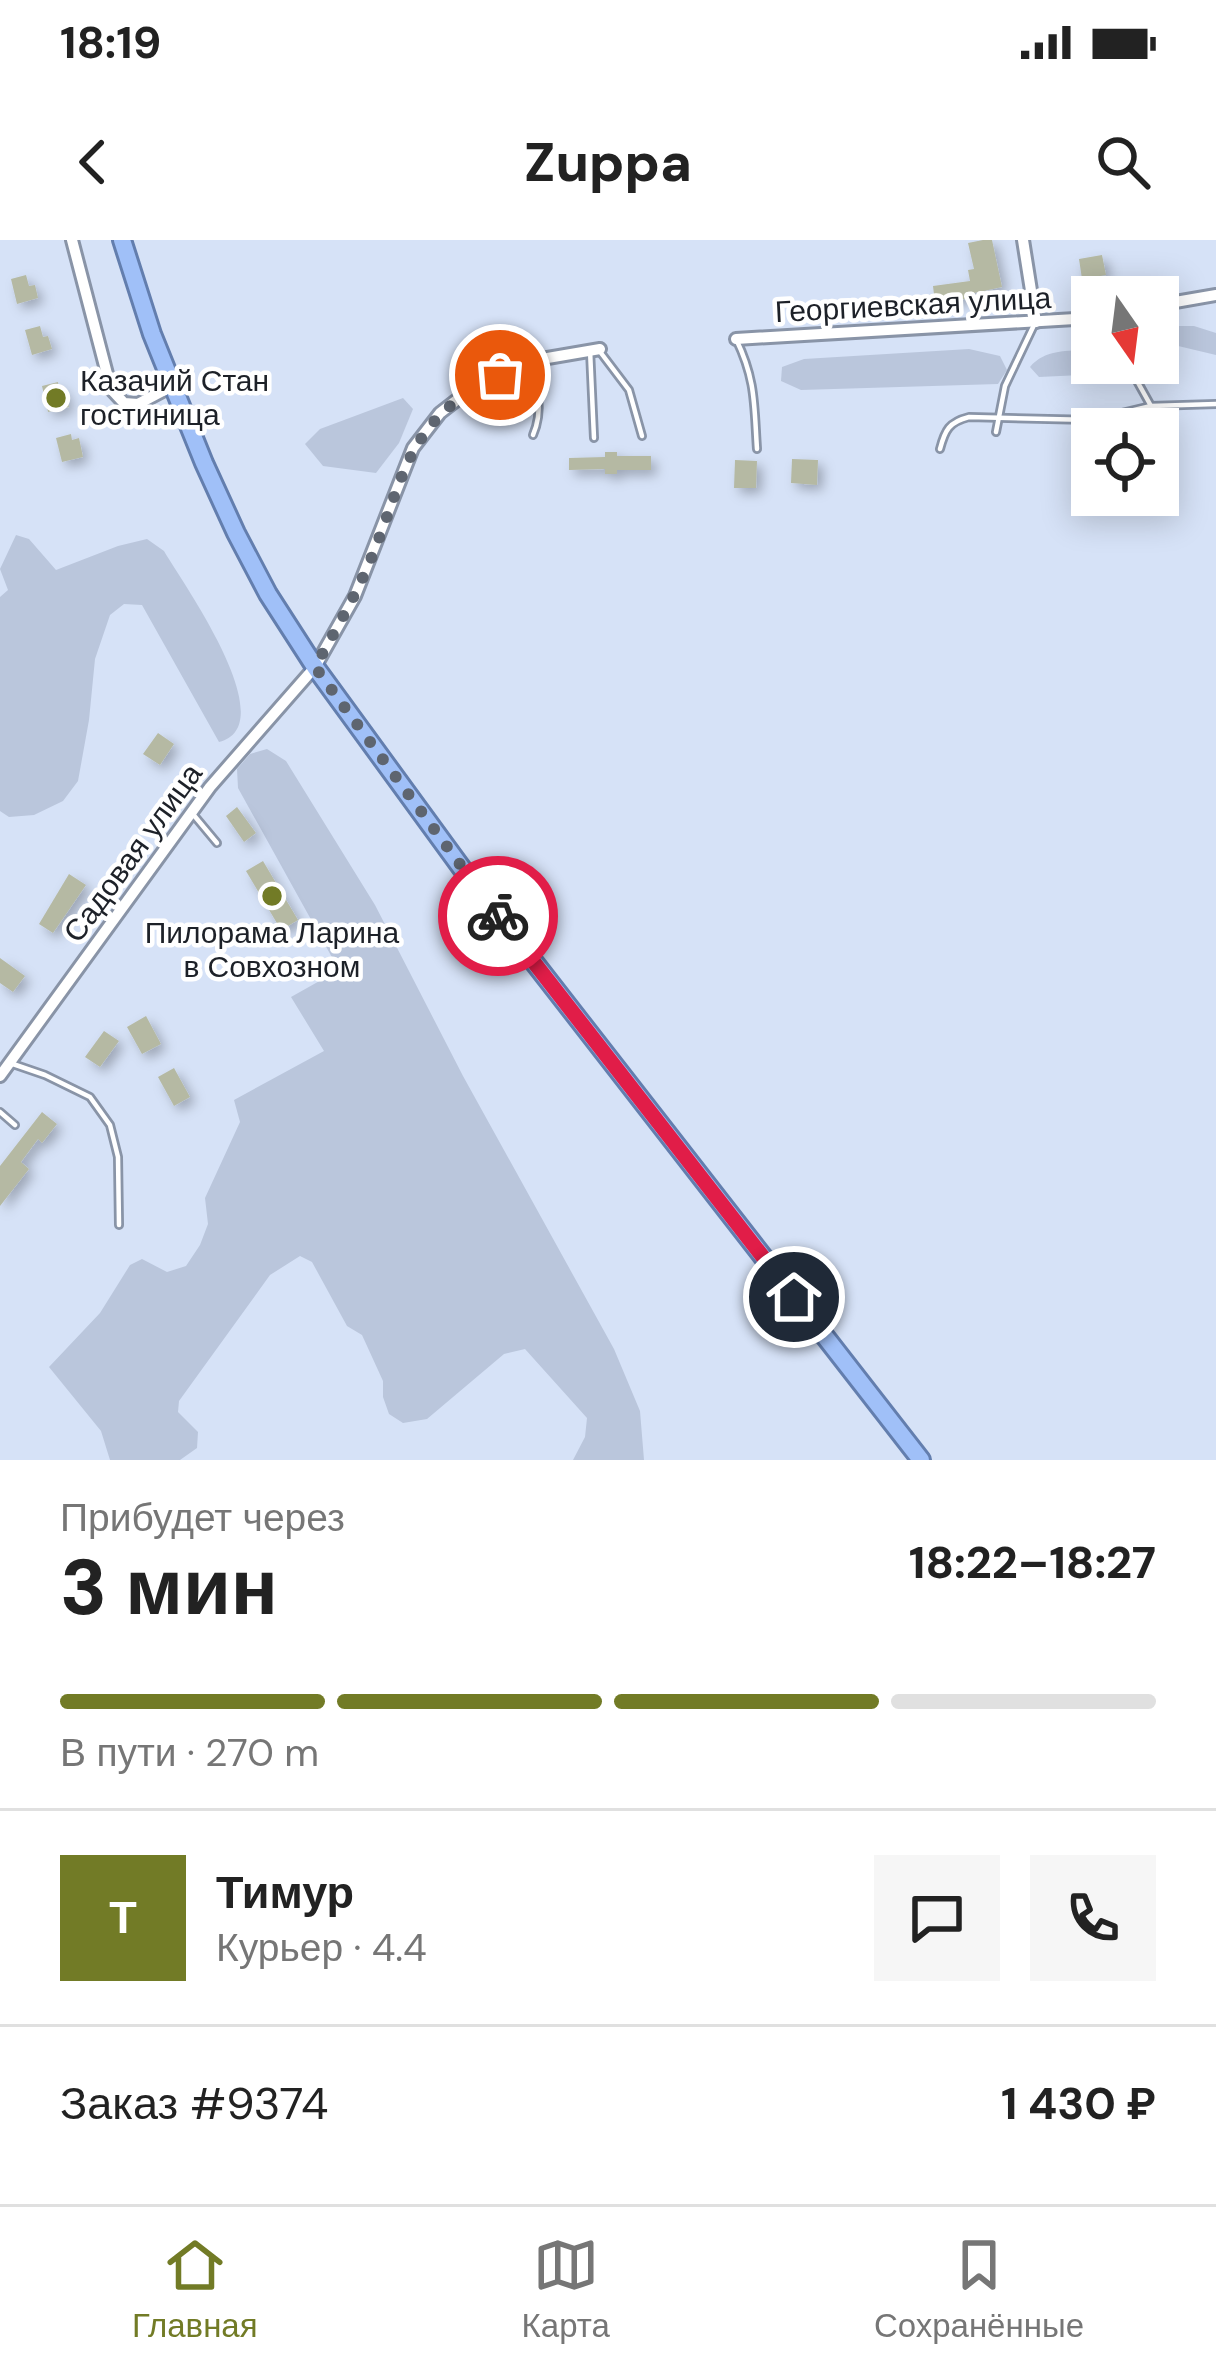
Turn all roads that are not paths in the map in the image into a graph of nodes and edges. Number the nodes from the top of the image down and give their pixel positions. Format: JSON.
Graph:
{"nodes":[{"id":1,"x":72,"y":240,"type":"edge"},
{"id":2,"x":122,"y":240,"type":"edge"},
{"id":3,"x":1023,"y":240,"type":"edge"},
{"id":4,"x":1216,"y":295,"type":"edge"},
{"id":5,"x":1179,"y":301,"type":"edge"},
{"id":6,"x":1071,"y":320,"type":"edge"},
{"id":7,"x":1036,"y":322,"type":"junction"},
{"id":8,"x":736,"y":339,"type":"joint"},
{"id":9,"x":596,"y":349,"type":"junction"},
{"id":10,"x":530,"y":361,"type":"junction"},
{"id":11,"x":1139,"y":384,"type":"edge"},
{"id":12,"x":172,"y":386,"type":"junction"},
{"id":13,"x":138,"y":404,"type":"junction"},
{"id":14,"x":1216,"y":404,"type":"edge"},
{"id":15,"x":1151,"y":406,"type":"junction"},
{"id":16,"x":123,"y":418,"type":"dead end"},
{"id":17,"x":999,"y":418,"type":"junction"},
{"id":18,"x":996,"y":432,"type":"dead end"},
{"id":19,"x":533,"y":435,"type":"dead end"},
{"id":20,"x":642,"y":436,"type":"dead end"},
{"id":21,"x":594,"y":438,"type":"dead end"},
{"id":22,"x":757,"y":449,"type":"dead end"},
{"id":23,"x":940,"y":449,"type":"dead end"},
{"id":24,"x":315,"y":667,"type":"junction"},
{"id":25,"x":192,"y":813,"type":"junction"},
{"id":26,"x":217,"y":843,"type":"dead end"},
{"id":27,"x":10,"y":1063,"type":"junction"},
{"id":28,"x":0,"y":1076,"type":"edge"},
{"id":29,"x":0,"y":1112,"type":"edge"},
{"id":30,"x":15,"y":1126,"type":"dead end"},
{"id":31,"x":118,"y":1225,"type":"dead end"},
{"id":32,"x":921,"y":1460,"type":"edge"}],
"edges":[{"from":1,"to":13,"type":"street"},
{"from":2,"to":12,"type":"highway"},
{"from":3,"to":7,"type":"street"},
{"from":4,"to":5,"type":"street"},
{"from":6,"to":7,"type":"street","name":"Георгиевская улица"},
{"from":7,"to":8,"type":"street","name":"Георгиевская улица"},
{"from":7,"to":17,"type":"lane"},
{"from":8,"to":22,"type":"lane"},
{"from":9,"to":10,"type":"street"},
{"from":9,"to":20,"type":"lane"},
{"from":9,"to":21,"type":"lane"},
{"from":10,"to":19,"type":"lane"},
{"from":10,"to":24,"type":"street"},
{"from":11,"to":15,"type":"lane"},
{"from":12,"to":13,"type":"street"},
{"from":12,"to":24,"type":"highway"},
{"from":13,"to":16,"type":"street"},
{"from":14,"to":15,"type":"lane"},
{"from":15,"to":17,"type":"lane"},
{"from":17,"to":18,"type":"lane"},
{"from":17,"to":23,"type":"lane"},
{"from":24,"to":25,"type":"street","name":"Садовая улица"},
{"from":24,"to":32,"type":"highway"},
{"from":25,"to":26,"type":"lane"},
{"from":25,"to":27,"type":"street","name":"Садовая улица"},
{"from":27,"to":28,"type":"street","name":"Садовая улица"},
{"from":27,"to":31,"type":"lane"},
{"from":29,"to":30,"type":"lane"}]}
